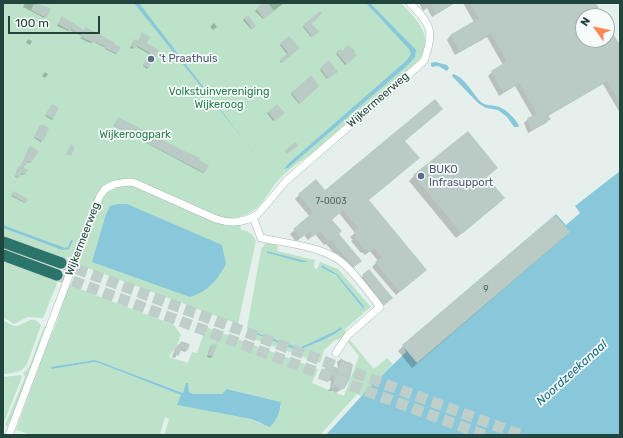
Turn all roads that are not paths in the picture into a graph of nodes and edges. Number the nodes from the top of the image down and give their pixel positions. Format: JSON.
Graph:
{"nodes":[{"id":1,"x":410,"y":3,"type":"edge"},
{"id":2,"x":253,"y":217,"type":"junction"},
{"id":3,"x":3,"y":242,"type":"edge"},
{"id":4,"x":3,"y":255,"type":"edge"},
{"id":5,"x":61,"y":263,"type":"tunnel mouth"},
{"id":6,"x":56,"y":275,"type":"tunnel mouth"},
{"id":7,"x":336,"y":353,"type":"dead end"},
{"id":8,"x":10,"y":435,"type":"edge"}],
"edges":[{"from":1,"to":2,"type":"street","name":"Wijkermeerweg"},
{"from":2,"to":7,"type":"street"},
{"from":2,"to":8,"type":"street","name":"Wijkermeerweg","bridge":true},
{"from":3,"to":5,"type":"highway"},
{"from":4,"to":6,"type":"highway"}]}
